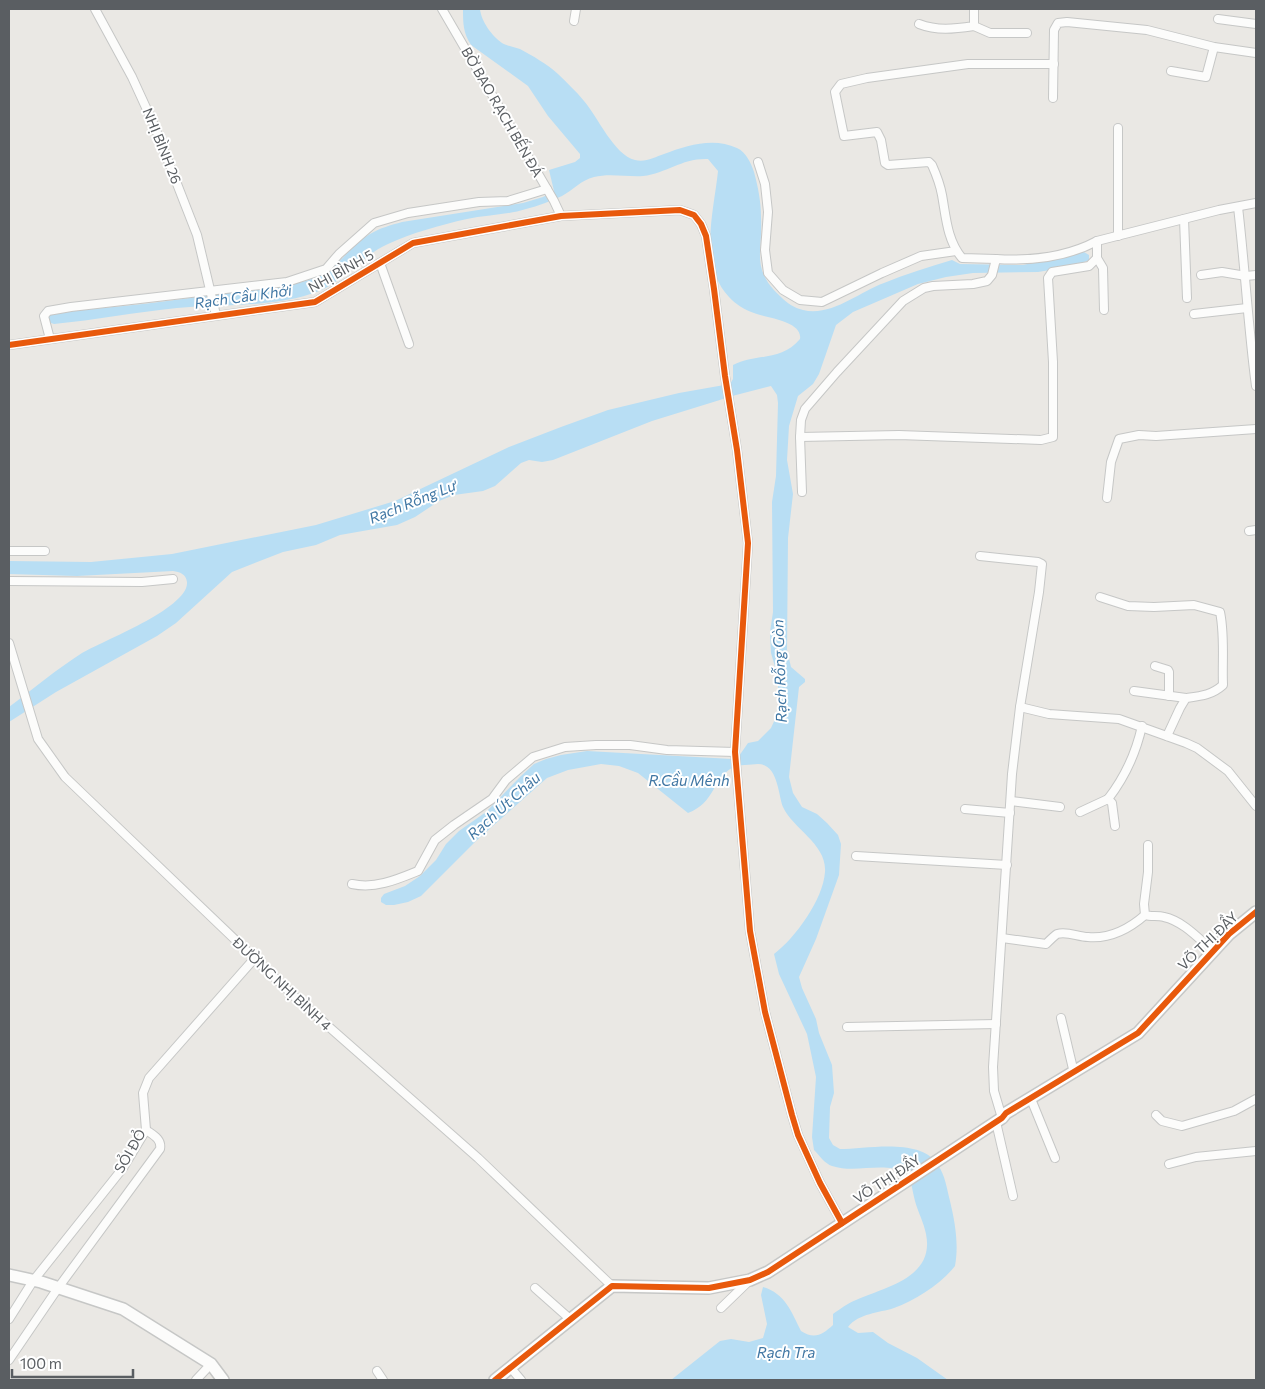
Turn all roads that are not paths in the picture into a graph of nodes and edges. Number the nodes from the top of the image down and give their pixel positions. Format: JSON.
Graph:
{"nodes":[{"id":1,"x":95,"y":9,"type":"edge"},
{"id":2,"x":442,"y":9,"type":"edge"},
{"id":3,"x":576,"y":9,"type":"edge"},
{"id":4,"x":974,"y":9,"type":"edge"},
{"id":5,"x":1218,"y":19,"type":"dead end"},
{"id":6,"x":574,"y":21,"type":"dead end"},
{"id":7,"x":919,"y":24,"type":"dead end"},
{"id":8,"x":1256,"y":24,"type":"edge"},
{"id":9,"x":974,"y":26,"type":"junction"},
{"id":10,"x":1027,"y":33,"type":"dead end"},
{"id":11,"x":1214,"y":47,"type":"junction"},
{"id":12,"x":1256,"y":53,"type":"edge"},
{"id":13,"x":1054,"y":64,"type":"junction"},
{"id":14,"x":1171,"y":71,"type":"dead end"},
{"id":15,"x":1053,"y":98,"type":"dead end"},
{"id":16,"x":1118,"y":128,"type":"dead end"},
{"id":17,"x":758,"y":162,"type":"dead end"},
{"id":18,"x":548,"y":191,"type":"junction"},
{"id":19,"x":1256,"y":203,"type":"edge"},
{"id":20,"x":1238,"y":207,"type":"junction"},
{"id":21,"x":561,"y":216,"type":"junction"},
{"id":22,"x":1184,"y":219,"type":"junction"},
{"id":23,"x":1118,"y":236,"type":"junction"},
{"id":24,"x":1097,"y":241,"type":"junction"},
{"id":25,"x":956,"y":251,"type":"junction"},
{"id":26,"x":1097,"y":258,"type":"junction"},
{"id":27,"x":996,"y":262,"type":"junction"},
{"id":28,"x":380,"y":263,"type":"junction"},
{"id":29,"x":1201,"y":275,"type":"dead end"},
{"id":30,"x":1246,"y":276,"type":"junction"},
{"id":31,"x":1256,"y":276,"type":"edge"},
{"id":32,"x":212,"y":291,"type":"junction"},
{"id":33,"x":1187,"y":298,"type":"dead end"},
{"id":34,"x":1247,"y":308,"type":"junction"},
{"id":35,"x":1104,"y":310,"type":"dead end"},
{"id":36,"x":216,"y":313,"type":"junction"},
{"id":37,"x":1194,"y":314,"type":"dead end"},
{"id":38,"x":50,"y":339,"type":"junction"},
{"id":39,"x":410,"y":344,"type":"dead end"},
{"id":40,"x":9,"y":345,"type":"edge"},
{"id":41,"x":1254,"y":353,"type":"edge"},
{"id":42,"x":1256,"y":386,"type":"edge"},
{"id":43,"x":1256,"y":429,"type":"edge"},
{"id":44,"x":800,"y":437,"type":"junction"},
{"id":45,"x":802,"y":492,"type":"dead end"},
{"id":46,"x":1107,"y":498,"type":"dead end"},
{"id":47,"x":9,"y":551,"type":"edge"},
{"id":48,"x":45,"y":551,"type":"dead end"},
{"id":49,"x":980,"y":556,"type":"dead end"},
{"id":50,"x":173,"y":580,"type":"dead end"},
{"id":51,"x":9,"y":581,"type":"edge"},
{"id":52,"x":1100,"y":597,"type":"dead end"},
{"id":53,"x":9,"y":643,"type":"edge"},
{"id":54,"x":1156,"y":666,"type":"dead end"},
{"id":55,"x":1134,"y":691,"type":"dead end"},
{"id":56,"x":1169,"y":696,"type":"junction"},
{"id":57,"x":1186,"y":698,"type":"junction"},
{"id":58,"x":1020,"y":707,"type":"junction"},
{"id":59,"x":1142,"y":726,"type":"junction"},
{"id":60,"x":1167,"y":736,"type":"junction"},
{"id":61,"x":735,"y":754,"type":"junction"},
{"id":62,"x":1108,"y":798,"type":"junction"},
{"id":63,"x":1011,"y":802,"type":"junction"},
{"id":64,"x":1256,"y":806,"type":"edge"},
{"id":65,"x":1060,"y":807,"type":"dead end"},
{"id":66,"x":965,"y":809,"type":"dead end"},
{"id":67,"x":1080,"y":812,"type":"dead end"},
{"id":68,"x":1010,"y":813,"type":"junction"},
{"id":69,"x":1115,"y":826,"type":"dead end"},
{"id":70,"x":1148,"y":845,"type":"dead end"},
{"id":71,"x":856,"y":856,"type":"dead end"},
{"id":72,"x":1007,"y":865,"type":"junction"},
{"id":73,"x":352,"y":884,"type":"dead end"},
{"id":74,"x":1256,"y":912,"type":"edge"},
{"id":75,"x":1145,"y":915,"type":"junction"},
{"id":76,"x":1002,"y":938,"type":"junction"},
{"id":77,"x":1213,"y":951,"type":"junction"},
{"id":78,"x":254,"y":959,"type":"junction"},
{"id":79,"x":1061,"y":1018,"type":"dead end"},
{"id":80,"x":996,"y":1024,"type":"junction"},
{"id":81,"x":847,"y":1027,"type":"dead end"},
{"id":82,"x":1074,"y":1074,"type":"junction"},
{"id":83,"x":1031,"y":1099,"type":"junction"},
{"id":84,"x":1256,"y":1099,"type":"edge"},
{"id":85,"x":1156,"y":1115,"type":"dead end"},
{"id":86,"x":999,"y":1120,"type":"junction"},
{"id":87,"x":146,"y":1130,"type":"junction"},
{"id":88,"x":1256,"y":1151,"type":"edge"},
{"id":89,"x":1055,"y":1158,"type":"dead end"},
{"id":90,"x":1169,"y":1164,"type":"dead end"},
{"id":91,"x":1013,"y":1196,"type":"dead end"},
{"id":92,"x":842,"y":1223,"type":"junction"},
{"id":93,"x":9,"y":1275,"type":"edge"},
{"id":94,"x":750,"y":1280,"type":"junction"},
{"id":95,"x":37,"y":1281,"type":"junction"},
{"id":96,"x":612,"y":1286,"type":"junction"},
{"id":97,"x":56,"y":1287,"type":"junction"},
{"id":98,"x":535,"y":1288,"type":"dead end"},
{"id":99,"x":721,"y":1308,"type":"dead end"},
{"id":100,"x":9,"y":1319,"type":"edge"},
{"id":101,"x":570,"y":1319,"type":"junction"},
{"id":102,"x":9,"y":1360,"type":"edge"},
{"id":103,"x":210,"y":1364,"type":"junction"},
{"id":104,"x":510,"y":1367,"type":"junction"},
{"id":105,"x":376,"y":1371,"type":"dead end"},
{"id":106,"x":196,"y":1380,"type":"edge"},
{"id":107,"x":223,"y":1380,"type":"edge"},
{"id":108,"x":382,"y":1380,"type":"edge"},
{"id":109,"x":495,"y":1380,"type":"edge"},
{"id":110,"x":521,"y":1380,"type":"edge"}],
"edges":[{"from":1,"to":32,"type":"street","name":"NHỊ BÌNH 26"},
{"from":2,"to":18,"type":"street","name":"BỜ BAO RẠCH BẾN ĐÁ"},
{"from":3,"to":6,"type":"street"},
{"from":4,"to":9,"type":"street"},
{"from":5,"to":8,"type":"street"},
{"from":7,"to":9,"type":"street"},
{"from":9,"to":10,"type":"street"},
{"from":11,"to":12,"type":"street"},
{"from":11,"to":13,"type":"street"},
{"from":11,"to":14,"type":"street"},
{"from":13,"to":15,"type":"street"},
{"from":13,"to":25,"type":"street"},
{"from":16,"to":23,"type":"street"},
{"from":17,"to":25,"type":"street"},
{"from":18,"to":21,"type":"street","name":"BỜ BAO RẠCH BẾN ĐÁ"},
{"from":18,"to":32,"type":"street"},
{"from":19,"to":20,"type":"street"},
{"from":20,"to":22,"type":"street"},
{"from":20,"to":30,"type":"street"},
{"from":21,"to":28,"type":"street","name":"NHỊ BÌNH 5"},
{"from":21,"to":61,"type":"street","name":"NHỊ BÌNH 5"},
{"from":22,"to":23,"type":"street"},
{"from":22,"to":33,"type":"street"},
{"from":23,"to":24,"type":"street"},
{"from":24,"to":26,"type":"street"},
{"from":24,"to":27,"type":"street"},
{"from":25,"to":27,"type":"street"},
{"from":26,"to":35,"type":"street"},
{"from":26,"to":44,"type":"street"},
{"from":27,"to":44,"type":"street"},
{"from":28,"to":36,"type":"street","name":"NHỊ BÌNH 5"},
{"from":28,"to":39,"type":"street"},
{"from":29,"to":30,"type":"street"},
{"from":30,"to":31,"type":"street"},
{"from":30,"to":34,"type":"street"},
{"from":32,"to":36,"type":"street","name":"NHỊ BÌNH 26"},
{"from":32,"to":38,"type":"street"},
{"from":34,"to":37,"type":"street"},
{"from":34,"to":41,"type":"street"},
{"from":36,"to":38,"type":"street","name":"NHỊ BÌNH 5"},
{"from":38,"to":40,"type":"street","name":"NHỊ BÌNH 5"},
{"from":41,"to":42,"type":"street"},
{"from":43,"to":46,"type":"street"},
{"from":44,"to":45,"type":"street"},
{"from":47,"to":48,"type":"street"},
{"from":49,"to":58,"type":"street"},
{"from":50,"to":51,"type":"street"},
{"from":52,"to":57,"type":"street"},
{"from":53,"to":78,"type":"street","name":"ĐƯỜNG NHỊ BÌNH 4"},
{"from":54,"to":56,"type":"street"},
{"from":55,"to":56,"type":"street"},
{"from":56,"to":57,"type":"street"},
{"from":57,"to":60,"type":"street"},
{"from":58,"to":59,"type":"street"},
{"from":58,"to":63,"type":"street"},
{"from":59,"to":60,"type":"street"},
{"from":59,"to":62,"type":"street"},
{"from":60,"to":64,"type":"street"},
{"from":61,"to":73,"type":"street"},
{"from":61,"to":92,"type":"street"},
{"from":62,"to":67,"type":"street"},
{"from":62,"to":69,"type":"street"},
{"from":63,"to":65,"type":"street"},
{"from":63,"to":68,"type":"street"},
{"from":66,"to":68,"type":"street"},
{"from":68,"to":72,"type":"street"},
{"from":70,"to":75,"type":"street"},
{"from":71,"to":72,"type":"street"},
{"from":72,"to":76,"type":"street"},
{"from":74,"to":77,"type":"street","name":"VÕ THỊ ĐẦY"},
{"from":75,"to":76,"type":"street"},
{"from":75,"to":77,"type":"street"},
{"from":76,"to":80,"type":"street"},
{"from":77,"to":82,"type":"street","name":"VÕ THỊ ĐẦY"},
{"from":78,"to":87,"type":"street","name":"SỎI ĐỎ"},
{"from":78,"to":96,"type":"street","name":"ĐƯỜNG NHỊ BÌNH 4"},
{"from":79,"to":82,"type":"street"},
{"from":80,"to":81,"type":"street"},
{"from":80,"to":86,"type":"street"},
{"from":82,"to":83,"type":"street","name":"VÕ THỊ ĐẦY"},
{"from":83,"to":86,"type":"street","name":"VÕ THỊ ĐẦY"},
{"from":83,"to":89,"type":"street"},
{"from":84,"to":85,"type":"street"},
{"from":86,"to":91,"type":"street"},
{"from":86,"to":92,"type":"street","name":"VÕ THỊ ĐẦY"},
{"from":87,"to":95,"type":"street","name":"SỎI ĐỎ"},
{"from":87,"to":97,"type":"street"},
{"from":88,"to":90,"type":"street"},
{"from":92,"to":94,"type":"street","name":"VÕ THỊ ĐẦY"},
{"from":93,"to":95,"type":"street"},
{"from":94,"to":96,"type":"street","name":"VÕ THỊ ĐẦY"},
{"from":94,"to":99,"type":"street"},
{"from":95,"to":97,"type":"street"},
{"from":95,"to":100,"type":"street","name":"SỎI ĐỎ"},
{"from":96,"to":101,"type":"street"},
{"from":97,"to":102,"type":"street"},
{"from":97,"to":103,"type":"street"},
{"from":98,"to":101,"type":"street"},
{"from":101,"to":104,"type":"street"},
{"from":103,"to":106,"type":"street"},
{"from":103,"to":107,"type":"street"},
{"from":104,"to":109,"type":"street"},
{"from":104,"to":110,"type":"street"},
{"from":105,"to":108,"type":"street"}]}
